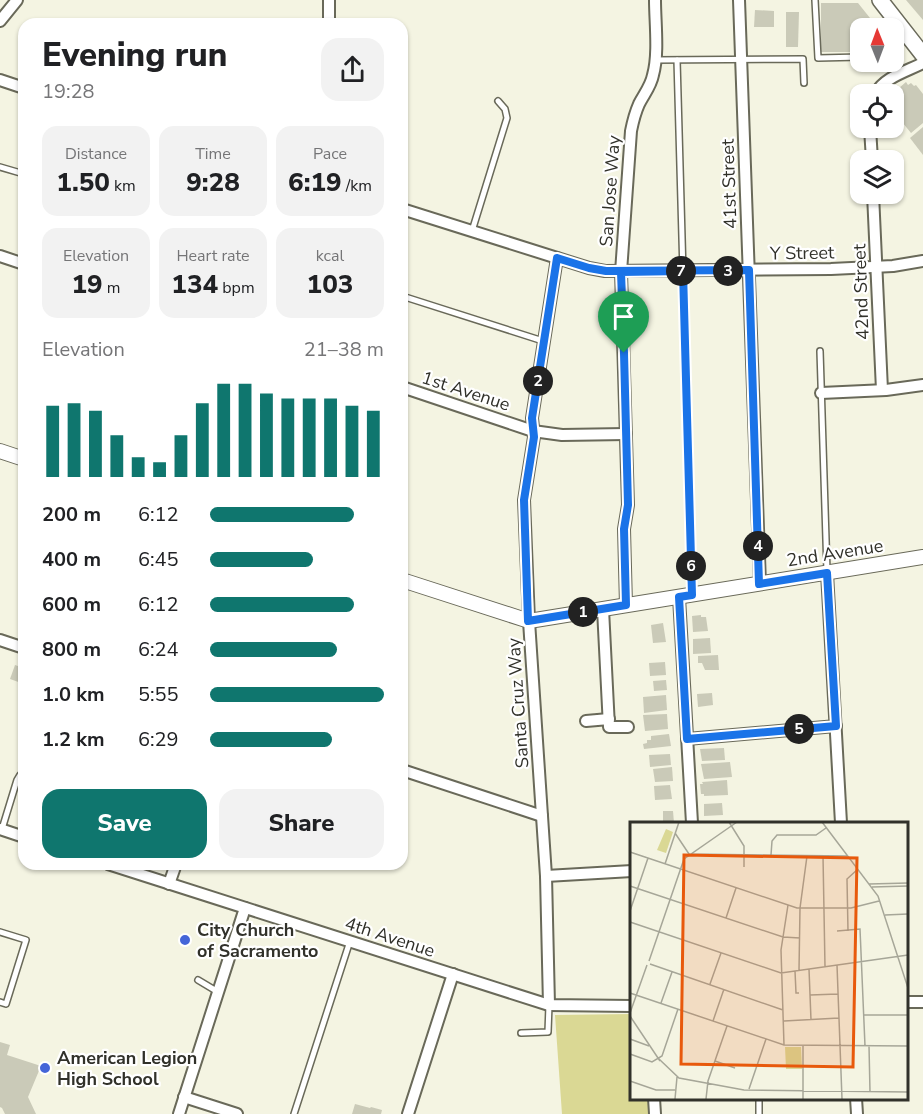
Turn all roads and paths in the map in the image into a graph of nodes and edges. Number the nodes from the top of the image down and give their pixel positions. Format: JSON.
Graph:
{"nodes":[{"id":1,"x":17,"y":0,"type":"edge"},
{"id":2,"x":329,"y":0,"type":"edge"},
{"id":3,"x":655,"y":0,"type":"edge"},
{"id":4,"x":739,"y":0,"type":"edge"},
{"id":5,"x":815,"y":0,"type":"edge"},
{"id":6,"x":880,"y":0,"type":"edge"},
{"id":7,"x":329,"y":18,"type":"edge"},
{"id":8,"x":0,"y":21,"type":"edge"},
{"id":9,"x":923,"y":55,"type":"edge"},
{"id":10,"x":850,"y":57,"type":"edge"},
{"id":11,"x":741,"y":59,"type":"junction"},
{"id":12,"x":655,"y":60,"type":"junction"},
{"id":13,"x":677,"y":60,"type":"junction"},
{"id":14,"x":923,"y":63,"type":"edge"},
{"id":15,"x":0,"y":80,"type":"edge"},
{"id":16,"x":804,"y":83,"type":"dead end"},
{"id":17,"x":883,"y":84,"type":"edge"},
{"id":18,"x":18,"y":86,"type":"edge"},
{"id":19,"x":498,"y":101,"type":"dead end"},
{"id":20,"x":0,"y":167,"type":"edge"},
{"id":21,"x":18,"y":172,"type":"edge"},
{"id":22,"x":873,"y":204,"type":"edge"},
{"id":23,"x":408,"y":210,"type":"edge"},
{"id":24,"x":472,"y":231,"type":"junction"},
{"id":25,"x":0,"y":256,"type":"edge"},
{"id":26,"x":557,"y":258,"type":"junction"},
{"id":27,"x":923,"y":261,"type":"edge"},
{"id":28,"x":18,"y":262,"type":"edge"},
{"id":29,"x":876,"y":267,"type":"junction"},
{"id":30,"x":749,"y":270,"type":"junction"},
{"id":31,"x":683,"y":271,"type":"junction"},
{"id":32,"x":621,"y":272,"type":"junction"},
{"id":33,"x":408,"y":298,"type":"edge"},
{"id":34,"x":544,"y":341,"type":"junction"},
{"id":35,"x":820,"y":351,"type":"dead end"},
{"id":36,"x":923,"y":385,"type":"edge"},
{"id":37,"x":408,"y":389,"type":"edge"},
{"id":38,"x":882,"y":390,"type":"junction"},
{"id":39,"x":821,"y":393,"type":"junction"},
{"id":40,"x":533,"y":431,"type":"junction"},
{"id":41,"x":626,"y":434,"type":"junction"},
{"id":42,"x":0,"y":451,"type":"edge"},
{"id":43,"x":18,"y":457,"type":"edge"},
{"id":44,"x":923,"y":557,"type":"edge"},
{"id":45,"x":827,"y":573,"type":"junction"},
{"id":46,"x":408,"y":582,"type":"edge"},
{"id":47,"x":759,"y":584,"type":"junction"},
{"id":48,"x":685,"y":596,"type":"junction"},
{"id":49,"x":626,"y":605,"type":"junction"},
{"id":50,"x":603,"y":609,"type":"junction"},
{"id":51,"x":528,"y":621,"type":"junction"},
{"id":52,"x":0,"y":640,"type":"edge"},
{"id":53,"x":18,"y":646,"type":"edge"},
{"id":54,"x":609,"y":719,"type":"junction"},
{"id":55,"x":586,"y":721,"type":"dead end"},
{"id":56,"x":836,"y":726,"type":"junction"},
{"id":57,"x":628,"y":727,"type":"dead end"},
{"id":58,"x":687,"y":739,"type":"junction"},
{"id":59,"x":408,"y":772,"type":"edge"},
{"id":60,"x":18,"y":778,"type":"edge"},
{"id":61,"x":542,"y":816,"type":"junction"},
{"id":62,"x":692,"y":822,"type":"edge"},
{"id":63,"x":841,"y":822,"type":"edge"},
{"id":64,"x":1,"y":829,"type":"edge"},
{"id":65,"x":18,"y":835,"type":"edge"},
{"id":66,"x":126,"y":870,"type":"edge"},
{"id":67,"x":174,"y":870,"type":"edge"},
{"id":68,"x":630,"y":871,"type":"edge"},
{"id":69,"x":546,"y":876,"type":"junction"},
{"id":70,"x":169,"y":884,"type":"junction"},
{"id":71,"x":245,"y":908,"type":"junction"},
{"id":72,"x":0,"y":932,"type":"edge"},
{"id":73,"x":350,"y":941,"type":"junction"},
{"id":74,"x":453,"y":974,"type":"junction"},
{"id":75,"x":198,"y":980,"type":"dead end"},
{"id":76,"x":218,"y":992,"type":"junction"},
{"id":77,"x":0,"y":1002,"type":"edge"},
{"id":78,"x":549,"y":1005,"type":"junction"},
{"id":79,"x":630,"y":1005,"type":"edge"},
{"id":80,"x":521,"y":1033,"type":"dead end"},
{"id":81,"x":184,"y":1097,"type":"junction"},
{"id":82,"x":654,"y":1099,"type":"edge"},
{"id":83,"x":856,"y":1099,"type":"edge"},
{"id":84,"x":179,"y":1114,"type":"edge"},
{"id":85,"x":237,"y":1114,"type":"edge"},
{"id":86,"x":294,"y":1114,"type":"edge"},
{"id":87,"x":408,"y":1114,"type":"edge"},
{"id":88,"x":655,"y":1114,"type":"edge"},
{"id":89,"x":857,"y":1114,"type":"edge"}],
"edges":[{"from":1,"to":8,"type":"street"},
{"from":2,"to":7,"type":"street"},
{"from":3,"to":12,"type":"street","name":"San Jose Way"},
{"from":4,"to":11,"type":"street","name":"41st Street"},
{"from":5,"to":10,"type":"lane"},
{"from":6,"to":9,"type":"main road"},
{"from":11,"to":13,"type":"lane"},
{"from":11,"to":16,"type":"lane"},
{"from":11,"to":30,"type":"street","name":"41st Street"},
{"from":12,"to":13,"type":"lane"},
{"from":12,"to":32,"type":"street","name":"San Jose Way"},
{"from":13,"to":31,"type":"lane"},
{"from":14,"to":17,"type":"street"},
{"from":15,"to":18,"type":"street"},
{"from":19,"to":24,"type":"lane"},
{"from":20,"to":21,"type":"lane"},
{"from":22,"to":29,"type":"street","name":"42nd Street"},
{"from":23,"to":24,"type":"street","name":"Y Street"},
{"from":24,"to":26,"type":"street","name":"Y Street"},
{"from":25,"to":28,"type":"street"},
{"from":26,"to":32,"type":"street","name":"Y Street"},
{"from":26,"to":34,"type":"street","name":"Santa Cruz Way"},
{"from":27,"to":29,"type":"street","name":"Y Street"},
{"from":29,"to":30,"type":"street","name":"Y Street"},
{"from":29,"to":38,"type":"street","name":"42nd Street"},
{"from":30,"to":31,"type":"street","name":"Y Street"},
{"from":30,"to":47,"type":"street","name":"41st Street"},
{"from":31,"to":32,"type":"street","name":"Y Street"},
{"from":31,"to":48,"type":"lane"},
{"from":32,"to":41,"type":"street","name":"San Jose Way"},
{"from":33,"to":34,"type":"lane"},
{"from":34,"to":40,"type":"street","name":"Santa Cruz Way"},
{"from":35,"to":39,"type":"lane"},
{"from":36,"to":38,"type":"street"},
{"from":37,"to":40,"type":"street","name":"1st Avenue"},
{"from":38,"to":39,"type":"street"},
{"from":39,"to":45,"type":"lane"},
{"from":40,"to":41,"type":"street","name":"1st Avenue"},
{"from":40,"to":51,"type":"street","name":"Santa Cruz Way"},
{"from":41,"to":49,"type":"street","name":"San Jose Way"},
{"from":42,"to":43,"type":"street"},
{"from":44,"to":45,"type":"street","name":"2nd Avenue"},
{"from":45,"to":47,"type":"street","name":"2nd Avenue"},
{"from":45,"to":56,"type":"street"},
{"from":46,"to":51,"type":"street","name":"2nd Avenue"},
{"from":47,"to":48,"type":"street","name":"2nd Avenue"},
{"from":48,"to":49,"type":"street","name":"2nd Avenue"},
{"from":48,"to":58,"type":"street"},
{"from":49,"to":50,"type":"street","name":"2nd Avenue"},
{"from":50,"to":51,"type":"street","name":"2nd Avenue"},
{"from":50,"to":54,"type":"street"},
{"from":51,"to":61,"type":"street","name":"Santa Cruz Way"},
{"from":52,"to":53,"type":"street"},
{"from":54,"to":55,"type":"street"},
{"from":54,"to":57,"type":"street"},
{"from":56,"to":58,"type":"street"},
{"from":56,"to":63,"type":"street"},
{"from":58,"to":62,"type":"street"},
{"from":59,"to":61,"type":"street"},
{"from":60,"to":64,"type":"lane"},
{"from":61,"to":69,"type":"street","name":"Santa Cruz Way"},
{"from":64,"to":65,"type":"street"},
{"from":66,"to":70,"type":"street","name":"4th Avenue"},
{"from":67,"to":70,"type":"street"},
{"from":68,"to":69,"type":"street"},
{"from":69,"to":78,"type":"street","name":"Santa Cruz Way"},
{"from":70,"to":71,"type":"street","name":"4th Avenue"},
{"from":71,"to":73,"type":"street","name":"4th Avenue"},
{"from":71,"to":76,"type":"street"},
{"from":72,"to":77,"type":"lane"},
{"from":73,"to":74,"type":"street","name":"4th Avenue"},
{"from":73,"to":86,"type":"lane"},
{"from":74,"to":78,"type":"street","name":"4th Avenue"},
{"from":74,"to":87,"type":"street"},
{"from":75,"to":76,"type":"lane"},
{"from":76,"to":81,"type":"street"},
{"from":78,"to":79,"type":"street","name":"4th Avenue"},
{"from":78,"to":80,"type":"lane"},
{"from":81,"to":84,"type":"street"},
{"from":81,"to":85,"type":"street"},
{"from":82,"to":88,"type":"street"},
{"from":83,"to":89,"type":"street"}]}
